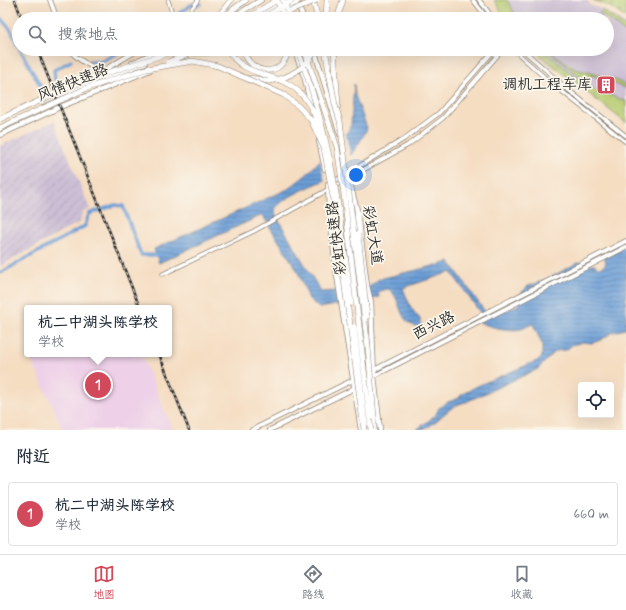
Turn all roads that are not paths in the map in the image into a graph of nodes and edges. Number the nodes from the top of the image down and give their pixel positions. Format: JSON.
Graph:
{"nodes":[{"id":1,"x":50,"y":0,"type":"edge"},
{"id":2,"x":168,"y":0,"type":"edge"},
{"id":3,"x":231,"y":0,"type":"edge"},
{"id":4,"x":246,"y":0,"type":"edge"},
{"id":5,"x":261,"y":0,"type":"edge"},
{"id":6,"x":284,"y":0,"type":"edge"},
{"id":7,"x":312,"y":0,"type":"edge"},
{"id":8,"x":317,"y":0,"type":"edge"},
{"id":9,"x":327,"y":0,"type":"edge"},
{"id":10,"x":343,"y":0,"type":"edge"},
{"id":11,"x":473,"y":0,"type":"edge"},
{"id":12,"x":479,"y":0,"type":"edge"},
{"id":13,"x":198,"y":1,"type":"edge"},
{"id":14,"x":275,"y":1,"type":"edge"},
{"id":15,"x":296,"y":1,"type":"edge"},
{"id":16,"x":54,"y":12,"type":"edge"},
{"id":17,"x":171,"y":12,"type":"edge"},
{"id":18,"x":190,"y":12,"type":"edge"},
{"id":19,"x":222,"y":12,"type":"edge"},
{"id":20,"x":231,"y":12,"type":"edge"},
{"id":21,"x":240,"y":12,"type":"edge"},
{"id":22,"x":257,"y":12,"type":"edge"},
{"id":23,"x":260,"y":12,"type":"edge"},
{"id":24,"x":275,"y":12,"type":"edge"},
{"id":25,"x":278,"y":12,"type":"edge"},
{"id":26,"x":281,"y":12,"type":"edge"},
{"id":27,"x":285,"y":12,"type":"edge"},
{"id":28,"x":288,"y":12,"type":"edge"},
{"id":29,"x":288,"y":12,"type":"edge"},
{"id":30,"x":301,"y":12,"type":"edge"},
{"id":31,"x":316,"y":12,"type":"edge"},
{"id":32,"x":326,"y":12,"type":"edge"},
{"id":33,"x":339,"y":12,"type":"edge"},
{"id":34,"x":482,"y":12,"type":"edge"},
{"id":35,"x":488,"y":12,"type":"edge"},
{"id":36,"x":77,"y":56,"type":"edge"},
{"id":37,"x":128,"y":56,"type":"edge"},
{"id":38,"x":148,"y":56,"type":"edge"},
{"id":39,"x":150,"y":56,"type":"edge"},
{"id":40,"x":159,"y":56,"type":"edge"},
{"id":41,"x":159,"y":56,"type":"edge"},
{"id":42,"x":177,"y":56,"type":"edge"},
{"id":43,"x":182,"y":56,"type":"edge"},
{"id":44,"x":232,"y":56,"type":"edge"},
{"id":45,"x":246,"y":56,"type":"edge"},
{"id":46,"x":287,"y":56,"type":"edge"},
{"id":47,"x":296,"y":56,"type":"edge"},
{"id":48,"x":299,"y":56,"type":"edge"},
{"id":49,"x":306,"y":56,"type":"edge"},
{"id":50,"x":310,"y":56,"type":"edge"},
{"id":51,"x":317,"y":56,"type":"edge"},
{"id":52,"x":326,"y":56,"type":"edge"},
{"id":53,"x":335,"y":56,"type":"edge"},
{"id":54,"x":489,"y":56,"type":"edge"},
{"id":55,"x":497,"y":56,"type":"edge"},
{"id":56,"x":521,"y":56,"type":"edge"},
{"id":57,"x":529,"y":56,"type":"edge"},
{"id":58,"x":147,"y":68,"type":"junction"},
{"id":59,"x":111,"y":71,"type":"junction"},
{"id":60,"x":248,"y":78,"type":"junction"},
{"id":61,"x":84,"y":85,"type":"junction"},
{"id":62,"x":0,"y":119,"type":"edge"},
{"id":63,"x":340,"y":121,"type":"junction"},
{"id":64,"x":0,"y":122,"type":"edge"},
{"id":65,"x":0,"y":128,"type":"edge"},
{"id":66,"x":0,"y":135,"type":"edge"},
{"id":67,"x":626,"y":136,"type":"edge"},
{"id":68,"x":626,"y":142,"type":"edge"},
{"id":69,"x":324,"y":148,"type":"junction"},
{"id":70,"x":348,"y":175,"type":"junction"},
{"id":71,"x":328,"y":185,"type":"junction"},
{"id":72,"x":329,"y":208,"type":"junction"},
{"id":73,"x":357,"y":211,"type":"junction"},
{"id":74,"x":626,"y":241,"type":"edge"},
{"id":75,"x":626,"y":247,"type":"edge"},
{"id":76,"x":163,"y":274,"type":"dead end"},
{"id":77,"x":367,"y":339,"type":"junction"},
{"id":78,"x":352,"y":341,"type":"junction"},
{"id":79,"x":374,"y":376,"type":"junction"},
{"id":80,"x":354,"y":380,"type":"junction"},
{"id":81,"x":355,"y":388,"type":"junction"},
{"id":82,"x":252,"y":430,"type":"edge"},
{"id":83,"x":270,"y":430,"type":"edge"},
{"id":84,"x":363,"y":430,"type":"edge"},
{"id":85,"x":372,"y":430,"type":"edge"},
{"id":86,"x":380,"y":430,"type":"edge"}],
"edges":[{"from":1,"to":16,"type":"main road"},
{"from":2,"to":17,"type":"street"},
{"from":3,"to":19,"type":"highway"},
{"from":4,"to":20,"type":"highway"},
{"from":5,"to":21,"type":"main road"},
{"from":6,"to":14,"type":"main road"},
{"from":6,"to":28,"type":"highway","bridge":true},
{"from":7,"to":31,"type":"highway"},
{"from":8,"to":29,"type":"highway","bridge":true},
{"from":9,"to":32,"type":"highway"},
{"from":10,"to":33,"type":"highway"},
{"from":11,"to":34,"type":"street"},
{"from":12,"to":35,"type":"street"},
{"from":13,"to":18,"type":"street"},
{"from":14,"to":22,"type":"highway","bridge":true},
{"from":14,"to":23,"type":"main road"},
{"from":14,"to":25,"type":"highway","bridge":true},
{"from":14,"to":26,"type":"highway","bridge":true},
{"from":15,"to":24,"type":"highway","bridge":true},
{"from":15,"to":27,"type":"main road"},
{"from":15,"to":30,"type":"main road"},
{"from":36,"to":37,"type":"main road"},
{"from":38,"to":61,"type":"main road"},
{"from":39,"to":59,"type":"highway","bridge":true},
{"from":40,"to":61,"type":"main road"},
{"from":41,"to":59,"type":"highway","name":"风情快速路","bridge":true},
{"from":42,"to":66,"type":"main road"},
{"from":43,"to":58,"type":"highway","name":"风情快速路","bridge":true},
{"from":44,"to":69,"type":"highway","bridge":true},
{"from":45,"to":46,"type":"highway"},
{"from":47,"to":71,"type":"main road","bridge":true},
{"from":48,"to":84,"type":"highway","name":"彩虹快速路","bridge":true},
{"from":49,"to":85,"type":"highway","name":"彩虹快速路","bridge":true},
{"from":50,"to":60,"type":"highway","bridge":true},
{"from":51,"to":70,"type":"main road","name":"彩虹大道","bridge":true},
{"from":52,"to":63,"type":"highway","bridge":true},
{"from":53,"to":63,"type":"highway","bridge":true},
{"from":54,"to":70,"type":"street"},
{"from":55,"to":70,"type":"street"},
{"from":56,"to":68,"type":"street"},
{"from":57,"to":67,"type":"street"},
{"from":58,"to":60,"type":"highway","bridge":true},
{"from":58,"to":65,"type":"highway","name":"风情快速路","bridge":true},
{"from":59,"to":62,"type":"highway","name":"风情快速路","bridge":true},
{"from":60,"to":69,"type":"highway","bridge":true},
{"from":61,"to":64,"type":"main road"},
{"from":63,"to":77,"type":"highway","bridge":true},
{"from":69,"to":78,"type":"highway","bridge":true},
{"from":70,"to":71,"type":"street"},
{"from":70,"to":73,"type":"main road","name":"彩虹大道"},
{"from":71,"to":72,"type":"main road"},
{"from":71,"to":76,"type":"street"},
{"from":72,"to":78,"type":"highway","bridge":true},
{"from":72,"to":80,"type":"main road"},
{"from":73,"to":77,"type":"highway","bridge":true},
{"from":73,"to":79,"type":"main road","name":"彩虹大道"},
{"from":74,"to":80,"type":"main road","name":"西兴路"},
{"from":75,"to":79,"type":"main road","name":"西兴路"},
{"from":77,"to":85,"type":"highway","bridge":true},
{"from":78,"to":84,"type":"highway","bridge":true},
{"from":79,"to":81,"type":"main road","name":"西兴路"},
{"from":79,"to":86,"type":"main road","name":"彩虹大道"},
{"from":80,"to":81,"type":"main road"},
{"from":80,"to":82,"type":"main road","name":"西兴路"},
{"from":81,"to":83,"type":"main road","name":"西兴路"},
{"from":81,"to":84,"type":"main road"}]}
